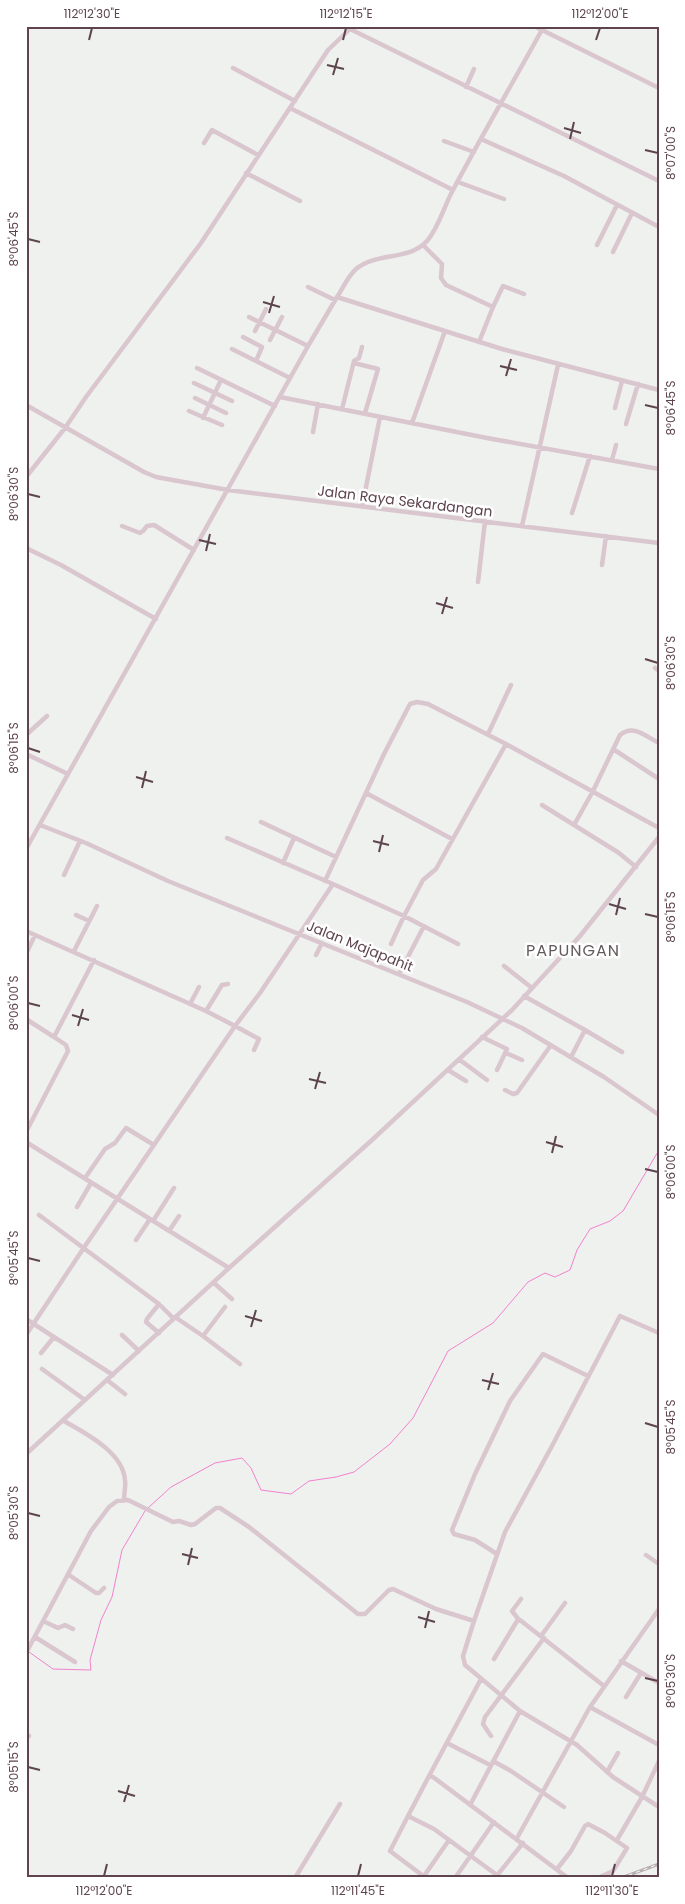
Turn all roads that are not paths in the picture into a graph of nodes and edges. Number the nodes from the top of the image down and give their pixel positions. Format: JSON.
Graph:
{"nodes":[{"id":1,"x":344,"y":26,"type":"edge"},
{"id":2,"x":534,"y":26,"type":"edge"},
{"id":3,"x":352,"y":28,"type":"edge"},
{"id":4,"x":543,"y":28,"type":"edge"},
{"id":5,"x":233,"y":68,"type":"dead end"},
{"id":6,"x":474,"y":69,"type":"dead end"},
{"id":7,"x":466,"y":87,"type":"junction"},
{"id":8,"x":659,"y":88,"type":"edge"},
{"id":9,"x":295,"y":101,"type":"junction"},
{"id":10,"x":500,"y":104,"type":"junction"},
{"id":11,"x":290,"y":108,"type":"junction"},
{"id":12,"x":481,"y":139,"type":"junction"},
{"id":13,"x":444,"y":141,"type":"dead end"},
{"id":14,"x":204,"y":143,"type":"dead end"},
{"id":15,"x":474,"y":152,"type":"junction"},
{"id":16,"x":258,"y":155,"type":"junction"},
{"id":17,"x":246,"y":173,"type":"junction"},
{"id":18,"x":659,"y":181,"type":"edge"},
{"id":19,"x":458,"y":182,"type":"junction"},
{"id":20,"x":453,"y":190,"type":"junction"},
{"id":21,"x":504,"y":199,"type":"dead end"},
{"id":22,"x":300,"y":201,"type":"dead end"},
{"id":23,"x":617,"y":205,"type":"junction"},
{"id":24,"x":632,"y":213,"type":"junction"},
{"id":25,"x":659,"y":227,"type":"edge"},
{"id":26,"x":422,"y":245,"type":"junction"},
{"id":27,"x":597,"y":245,"type":"dead end"},
{"id":28,"x":614,"y":252,"type":"dead end"},
{"id":29,"x":308,"y":287,"type":"dead end"},
{"id":30,"x":524,"y":294,"type":"dead end"},
{"id":31,"x":336,"y":299,"type":"junction"},
{"id":32,"x":493,"y":307,"type":"junction"},
{"id":33,"x":266,"y":309,"type":"dead end"},
{"id":34,"x":249,"y":317,"type":"dead end"},
{"id":35,"x":282,"y":318,"type":"dead end"},
{"id":36,"x":260,"y":322,"type":"junction"},
{"id":37,"x":276,"y":330,"type":"junction"},
{"id":38,"x":255,"y":331,"type":"dead end"},
{"id":39,"x":444,"y":331,"type":"junction"},
{"id":40,"x":243,"y":337,"type":"dead end"},
{"id":41,"x":270,"y":340,"type":"dead end"},
{"id":42,"x":479,"y":342,"type":"junction"},
{"id":43,"x":308,"y":346,"type":"junction"},
{"id":44,"x":362,"y":347,"type":"dead end"},
{"id":45,"x":232,"y":349,"type":"dead end"},
{"id":46,"x":256,"y":361,"type":"junction"},
{"id":47,"x":354,"y":362,"type":"junction"},
{"id":48,"x":380,"y":362,"type":"dead end"},
{"id":49,"x":558,"y":364,"type":"junction"},
{"id":50,"x":197,"y":368,"type":"dead end"},
{"id":51,"x":378,"y":369,"type":"junction"},
{"id":52,"x":290,"y":378,"type":"junction"},
{"id":53,"x":221,"y":380,"type":"junction"},
{"id":54,"x":622,"y":380,"type":"junction"},
{"id":55,"x":194,"y":383,"type":"dead end"},
{"id":56,"x":638,"y":384,"type":"junction"},
{"id":57,"x":659,"y":390,"type":"edge"},
{"id":58,"x":215,"y":393,"type":"junction"},
{"id":59,"x":280,"y":397,"type":"junction"},
{"id":60,"x":195,"y":398,"type":"dead end"},
{"id":61,"x":232,"y":401,"type":"dead end"},
{"id":62,"x":318,"y":404,"type":"junction"},
{"id":63,"x":26,"y":405,"type":"edge"},
{"id":64,"x":209,"y":405,"type":"junction"},
{"id":65,"x":275,"y":406,"type":"junction"},
{"id":66,"x":615,"y":408,"type":"dead end"},
{"id":67,"x":342,"y":409,"type":"junction"},
{"id":68,"x":189,"y":411,"type":"dead end"},
{"id":69,"x":226,"y":413,"type":"dead end"},
{"id":70,"x":365,"y":414,"type":"junction"},
{"id":71,"x":380,"y":417,"type":"junction"},
{"id":72,"x":204,"y":418,"type":"junction"},
{"id":73,"x":412,"y":423,"type":"junction"},
{"id":74,"x":626,"y":424,"type":"dead end"},
{"id":75,"x":222,"y":425,"type":"dead end"},
{"id":76,"x":65,"y":428,"type":"junction"},
{"id":77,"x":313,"y":432,"type":"dead end"},
{"id":78,"x":616,"y":445,"type":"dead end"},
{"id":79,"x":540,"y":448,"type":"junction"},
{"id":80,"x":590,"y":456,"type":"junction"},
{"id":81,"x":612,"y":460,"type":"junction"},
{"id":82,"x":659,"y":469,"type":"edge"},
{"id":83,"x":26,"y":477,"type":"edge"},
{"id":84,"x":228,"y":490,"type":"junction"},
{"id":85,"x":362,"y":507,"type":"junction"},
{"id":86,"x":572,"y":513,"type":"dead end"},
{"id":87,"x":486,"y":522,"type":"junction"},
{"id":88,"x":122,"y":526,"type":"dead end"},
{"id":89,"x":522,"y":526,"type":"junction"},
{"id":90,"x":606,"y":536,"type":"junction"},
{"id":91,"x":659,"y":543,"type":"edge"},
{"id":92,"x":26,"y":548,"type":"edge"},
{"id":93,"x":194,"y":550,"type":"junction"},
{"id":94,"x":602,"y":565,"type":"dead end"},
{"id":95,"x":478,"y":582,"type":"dead end"},
{"id":96,"x":156,"y":618,"type":"junction"},
{"id":97,"x":511,"y":685,"type":"dead end"},
{"id":98,"x":47,"y":716,"type":"dead end"},
{"id":99,"x":488,"y":734,"type":"junction"},
{"id":100,"x":26,"y":735,"type":"edge"},
{"id":101,"x":659,"y":743,"type":"edge"},
{"id":102,"x":506,"y":744,"type":"junction"},
{"id":103,"x":613,"y":749,"type":"junction"},
{"id":104,"x":26,"y":754,"type":"edge"},
{"id":105,"x":68,"y":774,"type":"junction"},
{"id":106,"x":659,"y":779,"type":"edge"},
{"id":107,"x":593,"y":791,"type":"junction"},
{"id":108,"x":366,"y":793,"type":"junction"},
{"id":109,"x":542,"y":805,"type":"dead end"},
{"id":110,"x":261,"y":822,"type":"dead end"},
{"id":111,"x":40,"y":825,"type":"junction"},
{"id":112,"x":574,"y":825,"type":"junction"},
{"id":113,"x":659,"y":828,"type":"edge"},
{"id":114,"x":26,"y":834,"type":"edge"},
{"id":115,"x":33,"y":837,"type":"junction"},
{"id":116,"x":659,"y":837,"type":"edge"},
{"id":117,"x":228,"y":838,"type":"dead end"},
{"id":118,"x":294,"y":838,"type":"junction"},
{"id":119,"x":452,"y":839,"type":"junction"},
{"id":120,"x":80,"y":841,"type":"junction"},
{"id":121,"x":26,"y":849,"type":"edge"},
{"id":122,"x":336,"y":857,"type":"junction"},
{"id":123,"x":283,"y":863,"type":"junction"},
{"id":124,"x":636,"y":867,"type":"junction"},
{"id":125,"x":64,"y":876,"type":"dead end"},
{"id":126,"x":325,"y":881,"type":"junction"},
{"id":127,"x":333,"y":884,"type":"junction"},
{"id":128,"x":97,"y":906,"type":"dead end"},
{"id":129,"x":76,"y":915,"type":"dead end"},
{"id":130,"x":404,"y":916,"type":"junction"},
{"id":131,"x":89,"y":922,"type":"junction"},
{"id":132,"x":424,"y":926,"type":"junction"},
{"id":133,"x":26,"y":931,"type":"edge"},
{"id":134,"x":36,"y":934,"type":"junction"},
{"id":135,"x":300,"y":934,"type":"junction"},
{"id":136,"x":322,"y":943,"type":"junction"},
{"id":137,"x":391,"y":944,"type":"dead end"},
{"id":138,"x":458,"y":944,"type":"dead end"},
{"id":139,"x":74,"y":951,"type":"junction"},
{"id":140,"x":26,"y":954,"type":"edge"},
{"id":141,"x":316,"y":956,"type":"dead end"},
{"id":142,"x":94,"y":960,"type":"junction"},
{"id":143,"x":504,"y":966,"type":"dead end"},
{"id":144,"x":399,"y":974,"type":"junction"},
{"id":145,"x":228,"y":984,"type":"dead end"},
{"id":146,"x":199,"y":986,"type":"dead end"},
{"id":147,"x":532,"y":988,"type":"junction"},
{"id":148,"x":524,"y":996,"type":"junction"},
{"id":149,"x":190,"y":1004,"type":"junction"},
{"id":150,"x":206,"y":1011,"type":"junction"},
{"id":151,"x":26,"y":1019,"type":"edge"},
{"id":152,"x":502,"y":1019,"type":"junction"},
{"id":153,"x":235,"y":1026,"type":"junction"},
{"id":154,"x":585,"y":1030,"type":"junction"},
{"id":155,"x":482,"y":1037,"type":"junction"},
{"id":156,"x":54,"y":1038,"type":"junction"},
{"id":157,"x":551,"y":1045,"type":"junction"},
{"id":158,"x":254,"y":1050,"type":"dead end"},
{"id":159,"x":622,"y":1052,"type":"dead end"},
{"id":160,"x":506,"y":1053,"type":"junction"},
{"id":161,"x":571,"y":1057,"type":"junction"},
{"id":162,"x":460,"y":1060,"type":"junction"},
{"id":163,"x":522,"y":1060,"type":"dead end"},
{"id":164,"x":448,"y":1070,"type":"junction"},
{"id":165,"x":497,"y":1070,"type":"dead end"},
{"id":166,"x":487,"y":1080,"type":"dead end"},
{"id":167,"x":466,"y":1082,"type":"dead end"},
{"id":168,"x":505,"y":1090,"type":"dead end"},
{"id":169,"x":659,"y":1115,"type":"edge"},
{"id":170,"x":26,"y":1132,"type":"edge"},
{"id":171,"x":26,"y":1142,"type":"edge"},
{"id":172,"x":154,"y":1145,"type":"junction"},
{"id":173,"x":85,"y":1178,"type":"junction"},
{"id":174,"x":92,"y":1182,"type":"junction"},
{"id":175,"x":174,"y":1188,"type":"dead end"},
{"id":176,"x":117,"y":1198,"type":"junction"},
{"id":177,"x":76,"y":1207,"type":"dead end"},
{"id":178,"x":39,"y":1215,"type":"dead end"},
{"id":179,"x":179,"y":1216,"type":"dead end"},
{"id":180,"x":152,"y":1220,"type":"junction"},
{"id":181,"x":169,"y":1231,"type":"junction"},
{"id":182,"x":136,"y":1240,"type":"dead end"},
{"id":183,"x":82,"y":1249,"type":"junction"},
{"id":184,"x":228,"y":1268,"type":"junction"},
{"id":185,"x":214,"y":1283,"type":"junction"},
{"id":186,"x":232,"y":1299,"type":"dead end"},
{"id":187,"x":159,"y":1304,"type":"junction"},
{"id":188,"x":225,"y":1307,"type":"dead end"},
{"id":189,"x":174,"y":1318,"type":"junction"},
{"id":190,"x":26,"y":1319,"type":"edge"},
{"id":191,"x":139,"y":1319,"type":"dead end"},
{"id":192,"x":146,"y":1322,"type":"junction"},
{"id":193,"x":34,"y":1324,"type":"junction"},
{"id":194,"x":158,"y":1333,"type":"junction"},
{"id":195,"x":659,"y":1333,"type":"edge"},
{"id":196,"x":26,"y":1335,"type":"edge"},
{"id":197,"x":122,"y":1335,"type":"dead end"},
{"id":198,"x":203,"y":1336,"type":"junction"},
{"id":199,"x":54,"y":1337,"type":"junction"},
{"id":200,"x":139,"y":1351,"type":"junction"},
{"id":201,"x":41,"y":1353,"type":"dead end"},
{"id":202,"x":240,"y":1364,"type":"dead end"},
{"id":203,"x":42,"y":1369,"type":"dead end"},
{"id":204,"x":113,"y":1375,"type":"junction"},
{"id":205,"x":588,"y":1376,"type":"junction"},
{"id":206,"x":107,"y":1380,"type":"junction"},
{"id":207,"x":125,"y":1394,"type":"dead end"},
{"id":208,"x":85,"y":1400,"type":"junction"},
{"id":209,"x":64,"y":1420,"type":"junction"},
{"id":210,"x":27,"y":1453,"type":"edge"},
{"id":211,"x":124,"y":1500,"type":"junction"},
{"id":212,"x":497,"y":1554,"type":"junction"},
{"id":213,"x":646,"y":1555,"type":"dead end"},
{"id":214,"x":659,"y":1564,"type":"edge"},
{"id":215,"x":69,"y":1575,"type":"junction"},
{"id":216,"x":104,"y":1588,"type":"dead end"},
{"id":217,"x":521,"y":1599,"type":"dead end"},
{"id":218,"x":565,"y":1603,"type":"dead end"},
{"id":219,"x":659,"y":1610,"type":"edge"},
{"id":220,"x":43,"y":1620,"type":"junction"},
{"id":221,"x":519,"y":1620,"type":"junction"},
{"id":222,"x":474,"y":1621,"type":"junction"},
{"id":223,"x":73,"y":1629,"type":"dead end"},
{"id":224,"x":35,"y":1637,"type":"junction"},
{"id":225,"x":542,"y":1637,"type":"junction"},
{"id":226,"x":26,"y":1653,"type":"edge"},
{"id":227,"x":494,"y":1659,"type":"dead end"},
{"id":228,"x":621,"y":1661,"type":"junction"},
{"id":229,"x":75,"y":1662,"type":"dead end"},
{"id":230,"x":641,"y":1673,"type":"junction"},
{"id":231,"x":482,"y":1679,"type":"junction"},
{"id":232,"x":659,"y":1683,"type":"edge"},
{"id":233,"x":604,"y":1686,"type":"junction"},
{"id":234,"x":502,"y":1696,"type":"junction"},
{"id":235,"x":626,"y":1697,"type":"dead end"},
{"id":236,"x":590,"y":1707,"type":"junction"},
{"id":237,"x":520,"y":1711,"type":"junction"},
{"id":238,"x":491,"y":1736,"type":"dead end"},
{"id":239,"x":570,"y":1741,"type":"junction"},
{"id":240,"x":447,"y":1742,"type":"junction"},
{"id":241,"x":659,"y":1745,"type":"edge"},
{"id":242,"x":618,"y":1753,"type":"dead end"},
{"id":243,"x":659,"y":1761,"type":"edge"},
{"id":244,"x":492,"y":1763,"type":"junction"},
{"id":245,"x":607,"y":1772,"type":"junction"},
{"id":246,"x":429,"y":1776,"type":"junction"},
{"id":247,"x":541,"y":1793,"type":"junction"},
{"id":248,"x":642,"y":1797,"type":"junction"},
{"id":249,"x":340,"y":1804,"type":"dead end"},
{"id":250,"x":470,"y":1805,"type":"junction"},
{"id":251,"x":564,"y":1807,"type":"dead end"},
{"id":252,"x":659,"y":1807,"type":"edge"},
{"id":253,"x":408,"y":1816,"type":"junction"},
{"id":254,"x":494,"y":1822,"type":"junction"},
{"id":255,"x":516,"y":1838,"type":"junction"},
{"id":256,"x":449,"y":1840,"type":"junction"},
{"id":257,"x":617,"y":1840,"type":"junction"},
{"id":258,"x":523,"y":1843,"type":"junction"},
{"id":259,"x":470,"y":1856,"type":"junction"},
{"id":260,"x":557,"y":1869,"type":"junction"},
{"id":261,"x":425,"y":1877,"type":"edge"},
{"id":262,"x":498,"y":1877,"type":"edge"},
{"id":263,"x":295,"y":1878,"type":"edge"},
{"id":264,"x":455,"y":1878,"type":"edge"},
{"id":265,"x":568,"y":1878,"type":"edge"},
{"id":266,"x":598,"y":1878,"type":"edge"}],
"edges":[{"from":1,"to":3,"type":"street"},
{"from":2,"to":4,"type":"street"},
{"from":3,"to":7,"type":"street"},
{"from":3,"to":9,"type":"street"},
{"from":4,"to":8,"type":"street"},
{"from":4,"to":10,"type":"street"},
{"from":5,"to":9,"type":"street"},
{"from":6,"to":7,"type":"street"},
{"from":7,"to":10,"type":"street"},
{"from":9,"to":11,"type":"street"},
{"from":10,"to":12,"type":"street"},
{"from":10,"to":18,"type":"street"},
{"from":11,"to":16,"type":"street"},
{"from":11,"to":20,"type":"street"},
{"from":12,"to":15,"type":"street"},
{"from":12,"to":23,"type":"street"},
{"from":13,"to":15,"type":"street"},
{"from":14,"to":16,"type":"street"},
{"from":15,"to":19,"type":"street"},
{"from":16,"to":17,"type":"street"},
{"from":17,"to":22,"type":"street"},
{"from":17,"to":76,"type":"street"},
{"from":19,"to":20,"type":"street"},
{"from":19,"to":21,"type":"street"},
{"from":20,"to":26,"type":"street"},
{"from":23,"to":24,"type":"street"},
{"from":23,"to":27,"type":"street"},
{"from":24,"to":25,"type":"street"},
{"from":24,"to":28,"type":"street"},
{"from":26,"to":31,"type":"street"},
{"from":26,"to":32,"type":"street"},
{"from":29,"to":31,"type":"street"},
{"from":30,"to":32,"type":"street"},
{"from":31,"to":39,"type":"street"},
{"from":31,"to":43,"type":"street"},
{"from":32,"to":42,"type":"street"},
{"from":33,"to":36,"type":"street"},
{"from":34,"to":36,"type":"street"},
{"from":35,"to":37,"type":"street"},
{"from":36,"to":37,"type":"street"},
{"from":36,"to":38,"type":"street"},
{"from":37,"to":41,"type":"street"},
{"from":37,"to":43,"type":"street"},
{"from":39,"to":42,"type":"street"},
{"from":39,"to":73,"type":"street"},
{"from":40,"to":46,"type":"street"},
{"from":42,"to":49,"type":"street"},
{"from":43,"to":52,"type":"street"},
{"from":44,"to":47,"type":"street"},
{"from":45,"to":46,"type":"street"},
{"from":46,"to":52,"type":"street"},
{"from":47,"to":51,"type":"street"},
{"from":47,"to":67,"type":"street"},
{"from":48,"to":51,"type":"street"},
{"from":49,"to":54,"type":"street"},
{"from":49,"to":79,"type":"street"},
{"from":50,"to":53,"type":"street"},
{"from":51,"to":70,"type":"street"},
{"from":52,"to":59,"type":"street"},
{"from":53,"to":58,"type":"street"},
{"from":53,"to":65,"type":"street"},
{"from":54,"to":56,"type":"street"},
{"from":54,"to":66,"type":"street"},
{"from":55,"to":58,"type":"street"},
{"from":56,"to":57,"type":"street"},
{"from":56,"to":74,"type":"street"},
{"from":58,"to":61,"type":"street"},
{"from":58,"to":64,"type":"street"},
{"from":59,"to":62,"type":"street"},
{"from":59,"to":65,"type":"street"},
{"from":60,"to":64,"type":"street"},
{"from":62,"to":67,"type":"street"},
{"from":62,"to":77,"type":"street"},
{"from":63,"to":76,"type":"street","name":"Jalan Raya Sekardangan"},
{"from":64,"to":69,"type":"street"},
{"from":64,"to":72,"type":"street"},
{"from":65,"to":84,"type":"street"},
{"from":67,"to":70,"type":"street"},
{"from":68,"to":72,"type":"street"},
{"from":70,"to":71,"type":"street"},
{"from":71,"to":73,"type":"street"},
{"from":71,"to":85,"type":"street"},
{"from":72,"to":75,"type":"street"},
{"from":73,"to":79,"type":"street"},
{"from":76,"to":83,"type":"street"},
{"from":76,"to":84,"type":"street","name":"Jalan Raya Sekardangan"},
{"from":78,"to":81,"type":"street"},
{"from":79,"to":80,"type":"street"},
{"from":79,"to":89,"type":"street"},
{"from":80,"to":81,"type":"street"},
{"from":80,"to":86,"type":"street"},
{"from":81,"to":82,"type":"street"},
{"from":84,"to":85,"type":"street","name":"Jalan Raya Sekardangan"},
{"from":84,"to":93,"type":"street"},
{"from":85,"to":87,"type":"street","name":"Jalan Raya Sekardangan"},
{"from":87,"to":89,"type":"street","name":"Jalan Raya Sekardangan"},
{"from":87,"to":95,"type":"street"},
{"from":88,"to":93,"type":"street"},
{"from":89,"to":90,"type":"street","name":"Jalan Raya Sekardangan"},
{"from":90,"to":91,"type":"street","name":"Jalan Raya Sekardangan"},
{"from":90,"to":94,"type":"street"},
{"from":92,"to":96,"type":"street"},
{"from":93,"to":96,"type":"street"},
{"from":96,"to":105,"type":"street"},
{"from":97,"to":99,"type":"street"},
{"from":98,"to":100,"type":"street"},
{"from":99,"to":102,"type":"street"},
{"from":99,"to":108,"type":"street"},
{"from":101,"to":103,"type":"street"},
{"from":102,"to":107,"type":"street"},
{"from":102,"to":119,"type":"street"},
{"from":103,"to":106,"type":"street"},
{"from":103,"to":107,"type":"street"},
{"from":104,"to":105,"type":"street"},
{"from":105,"to":111,"type":"street"},
{"from":107,"to":112,"type":"street"},
{"from":107,"to":113,"type":"street"},
{"from":108,"to":119,"type":"street"},
{"from":108,"to":122,"type":"street"},
{"from":109,"to":112,"type":"street"},
{"from":110,"to":118,"type":"street"},
{"from":111,"to":115,"type":"street"},
{"from":111,"to":120,"type":"street","name":"Jalan Majapahit"},
{"from":112,"to":124,"type":"street"},
{"from":114,"to":115,"type":"street"},
{"from":115,"to":121,"type":"street"},
{"from":116,"to":124,"type":"street"},
{"from":117,"to":123,"type":"street"},
{"from":118,"to":122,"type":"street"},
{"from":118,"to":123,"type":"street"},
{"from":119,"to":130,"type":"street"},
{"from":120,"to":125,"type":"street"},
{"from":120,"to":135,"type":"street","name":"Jalan Majapahit"},
{"from":122,"to":126,"type":"street"},
{"from":123,"to":126,"type":"street"},
{"from":124,"to":147,"type":"street"},
{"from":126,"to":127,"type":"street"},
{"from":127,"to":130,"type":"street"},
{"from":127,"to":135,"type":"street"},
{"from":128,"to":131,"type":"street"},
{"from":129,"to":131,"type":"street"},
{"from":130,"to":132,"type":"street"},
{"from":130,"to":137,"type":"street"},
{"from":131,"to":139,"type":"street"},
{"from":132,"to":138,"type":"street"},
{"from":132,"to":144,"type":"street"},
{"from":133,"to":134,"type":"street"},
{"from":134,"to":139,"type":"street"},
{"from":134,"to":140,"type":"street"},
{"from":135,"to":136,"type":"street","name":"Jalan Majapahit"},
{"from":135,"to":153,"type":"street"},
{"from":136,"to":141,"type":"street"},
{"from":136,"to":144,"type":"street","name":"Jalan Majapahit"},
{"from":139,"to":142,"type":"street"},
{"from":142,"to":149,"type":"street"},
{"from":142,"to":156,"type":"street"},
{"from":143,"to":147,"type":"street"},
{"from":144,"to":152,"type":"street","name":"Jalan Majapahit"},
{"from":145,"to":150,"type":"street"},
{"from":146,"to":149,"type":"street"},
{"from":147,"to":148,"type":"street"},
{"from":148,"to":152,"type":"street"},
{"from":148,"to":154,"type":"street"},
{"from":149,"to":150,"type":"street"},
{"from":150,"to":153,"type":"street"},
{"from":151,"to":156,"type":"street"},
{"from":152,"to":155,"type":"street"},
{"from":152,"to":157,"type":"street","name":"Jalan Majapahit"},
{"from":153,"to":158,"type":"street"},
{"from":153,"to":172,"type":"street"},
{"from":154,"to":159,"type":"street"},
{"from":154,"to":161,"type":"street"},
{"from":155,"to":160,"type":"street"},
{"from":155,"to":162,"type":"street"},
{"from":156,"to":170,"type":"street"},
{"from":157,"to":161,"type":"street","name":"Jalan Majapahit"},
{"from":157,"to":168,"type":"street"},
{"from":160,"to":163,"type":"street"},
{"from":160,"to":165,"type":"street"},
{"from":161,"to":169,"type":"street","name":"Jalan Majapahit"},
{"from":162,"to":164,"type":"street"},
{"from":162,"to":166,"type":"street"},
{"from":164,"to":167,"type":"street"},
{"from":164,"to":184,"type":"street"},
{"from":171,"to":173,"type":"street"},
{"from":172,"to":173,"type":"street"},
{"from":172,"to":176,"type":"street"},
{"from":173,"to":174,"type":"street"},
{"from":174,"to":176,"type":"street"},
{"from":174,"to":177,"type":"street"},
{"from":175,"to":180,"type":"street"},
{"from":176,"to":180,"type":"street"},
{"from":176,"to":183,"type":"street"},
{"from":178,"to":183,"type":"street"},
{"from":179,"to":181,"type":"street"},
{"from":180,"to":181,"type":"street"},
{"from":180,"to":182,"type":"street"},
{"from":181,"to":184,"type":"street"},
{"from":183,"to":187,"type":"street"},
{"from":183,"to":193,"type":"street"},
{"from":184,"to":185,"type":"street"},
{"from":185,"to":186,"type":"street"},
{"from":185,"to":189,"type":"street"},
{"from":187,"to":189,"type":"street"},
{"from":187,"to":192,"type":"street"},
{"from":188,"to":198,"type":"street"},
{"from":189,"to":194,"type":"street"},
{"from":189,"to":198,"type":"street"},
{"from":190,"to":193,"type":"street"},
{"from":191,"to":192,"type":"street"},
{"from":192,"to":194,"type":"street"},
{"from":193,"to":196,"type":"street"},
{"from":193,"to":199,"type":"street"},
{"from":194,"to":200,"type":"street"},
{"from":195,"to":205,"type":"street"},
{"from":197,"to":200,"type":"street"},
{"from":198,"to":202,"type":"street"},
{"from":199,"to":201,"type":"street"},
{"from":199,"to":204,"type":"street"},
{"from":200,"to":204,"type":"street"},
{"from":203,"to":208,"type":"street"},
{"from":204,"to":206,"type":"street"},
{"from":205,"to":212,"type":"street"},
{"from":205,"to":212,"type":"street"},
{"from":206,"to":207,"type":"street"},
{"from":206,"to":208,"type":"street"},
{"from":208,"to":209,"type":"street"},
{"from":209,"to":210,"type":"street"},
{"from":209,"to":211,"type":"street"},
{"from":211,"to":215,"type":"street"},
{"from":211,"to":222,"type":"street"},
{"from":212,"to":222,"type":"street"},
{"from":213,"to":214,"type":"street"},
{"from":215,"to":216,"type":"street"},
{"from":215,"to":220,"type":"street"},
{"from":217,"to":221,"type":"street"},
{"from":218,"to":225,"type":"street"},
{"from":219,"to":228,"type":"street"},
{"from":220,"to":223,"type":"street"},
{"from":220,"to":224,"type":"street"},
{"from":221,"to":225,"type":"street"},
{"from":221,"to":227,"type":"street"},
{"from":222,"to":231,"type":"street"},
{"from":224,"to":226,"type":"street"},
{"from":224,"to":229,"type":"street"},
{"from":225,"to":233,"type":"street"},
{"from":225,"to":234,"type":"street"},
{"from":228,"to":230,"type":"street"},
{"from":228,"to":233,"type":"street"},
{"from":230,"to":232,"type":"street"},
{"from":230,"to":235,"type":"street"},
{"from":231,"to":234,"type":"street"},
{"from":231,"to":240,"type":"street"},
{"from":233,"to":236,"type":"street"},
{"from":234,"to":237,"type":"street"},
{"from":234,"to":238,"type":"street"},
{"from":236,"to":239,"type":"street"},
{"from":236,"to":241,"type":"street"},
{"from":237,"to":239,"type":"street"},
{"from":237,"to":244,"type":"street"},
{"from":239,"to":245,"type":"street"},
{"from":239,"to":247,"type":"street"},
{"from":240,"to":244,"type":"street"},
{"from":240,"to":246,"type":"street"},
{"from":242,"to":245,"type":"street"},
{"from":243,"to":248,"type":"street"},
{"from":244,"to":247,"type":"street"},
{"from":244,"to":250,"type":"street"},
{"from":245,"to":248,"type":"street"},
{"from":246,"to":250,"type":"street"},
{"from":246,"to":253,"type":"street"},
{"from":247,"to":251,"type":"street"},
{"from":247,"to":255,"type":"street"},
{"from":248,"to":252,"type":"street"},
{"from":248,"to":257,"type":"street"},
{"from":249,"to":263,"type":"street"},
{"from":250,"to":254,"type":"street"},
{"from":253,"to":256,"type":"street"},
{"from":253,"to":261,"type":"street"},
{"from":254,"to":255,"type":"street"},
{"from":254,"to":259,"type":"street"},
{"from":255,"to":258,"type":"street"},
{"from":256,"to":259,"type":"street"},
{"from":256,"to":261,"type":"street"},
{"from":257,"to":260,"type":"street"},
{"from":257,"to":266,"type":"street"},
{"from":258,"to":260,"type":"street"},
{"from":258,"to":262,"type":"street"},
{"from":259,"to":262,"type":"street"},
{"from":259,"to":264,"type":"street"},
{"from":260,"to":265,"type":"street"}]}
